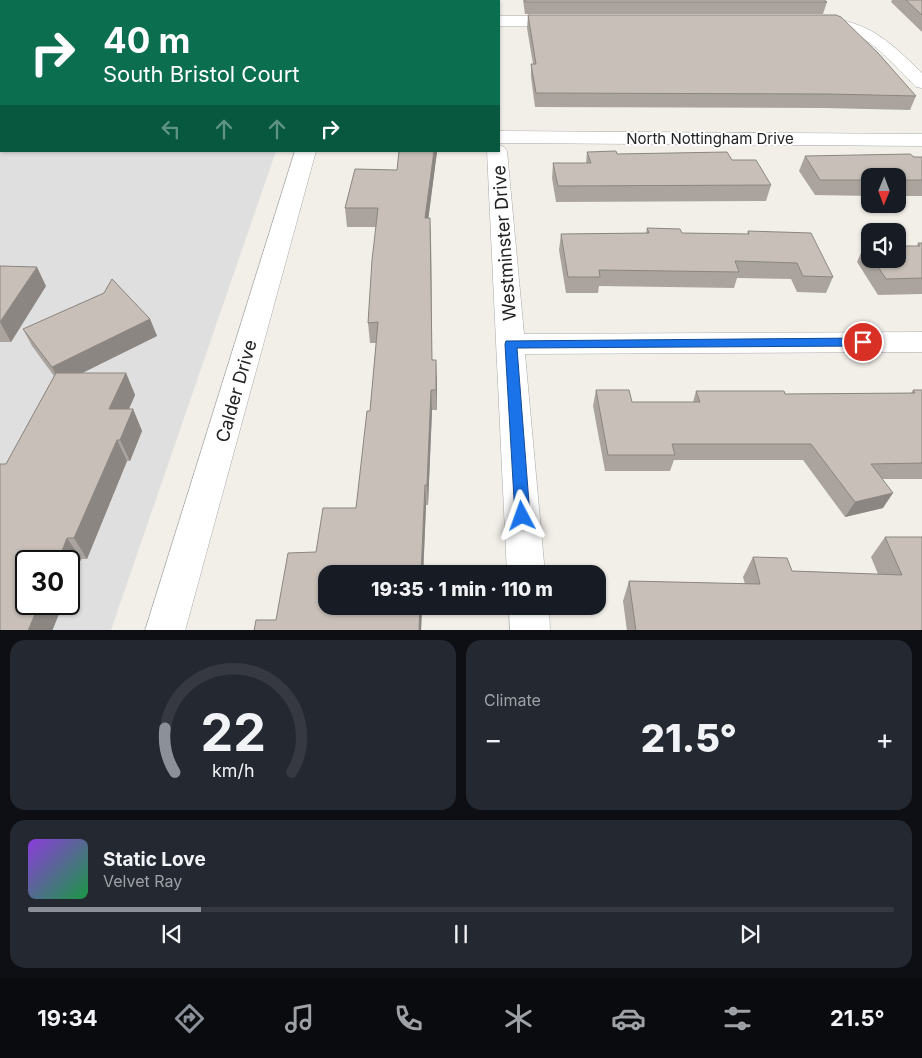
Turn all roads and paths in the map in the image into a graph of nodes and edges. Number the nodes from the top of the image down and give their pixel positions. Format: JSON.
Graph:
{"nodes":[{"id":1,"x":577,"y":21,"type":"edge"},
{"id":2,"x":802,"y":21,"type":"edge"},
{"id":3,"x":500,"y":22,"type":"edge"},
{"id":4,"x":922,"y":83,"type":"edge"},
{"id":5,"x":500,"y":137,"type":"edge"},
{"id":6,"x":922,"y":140,"type":"edge"},
{"id":7,"x":306,"y":152,"type":"edge"},
{"id":8,"x":497,"y":152,"type":"edge"},
{"id":9,"x":922,"y":342,"type":"edge"},
{"id":10,"x":511,"y":344,"type":"junction"},
{"id":11,"x":525,"y":565,"type":"edge"},
{"id":12,"x":529,"y":615,"type":"edge"},
{"id":13,"x":165,"y":630,"type":"edge"},
{"id":14,"x":530,"y":630,"type":"edge"}],
"edges":[{"from":1,"to":3,"type":"street"},
{"from":2,"to":4,"type":"street"},
{"from":5,"to":6,"type":"street","name":"North Nottingham Drive"},
{"from":7,"to":13,"type":"street","name":"Calder Drive"},
{"from":8,"to":10,"type":"street","name":"Westminster Drive"},
{"from":9,"to":10,"type":"street"},
{"from":10,"to":11,"type":"street","name":"Westminster Drive"},
{"from":12,"to":14,"type":"street"}]}
